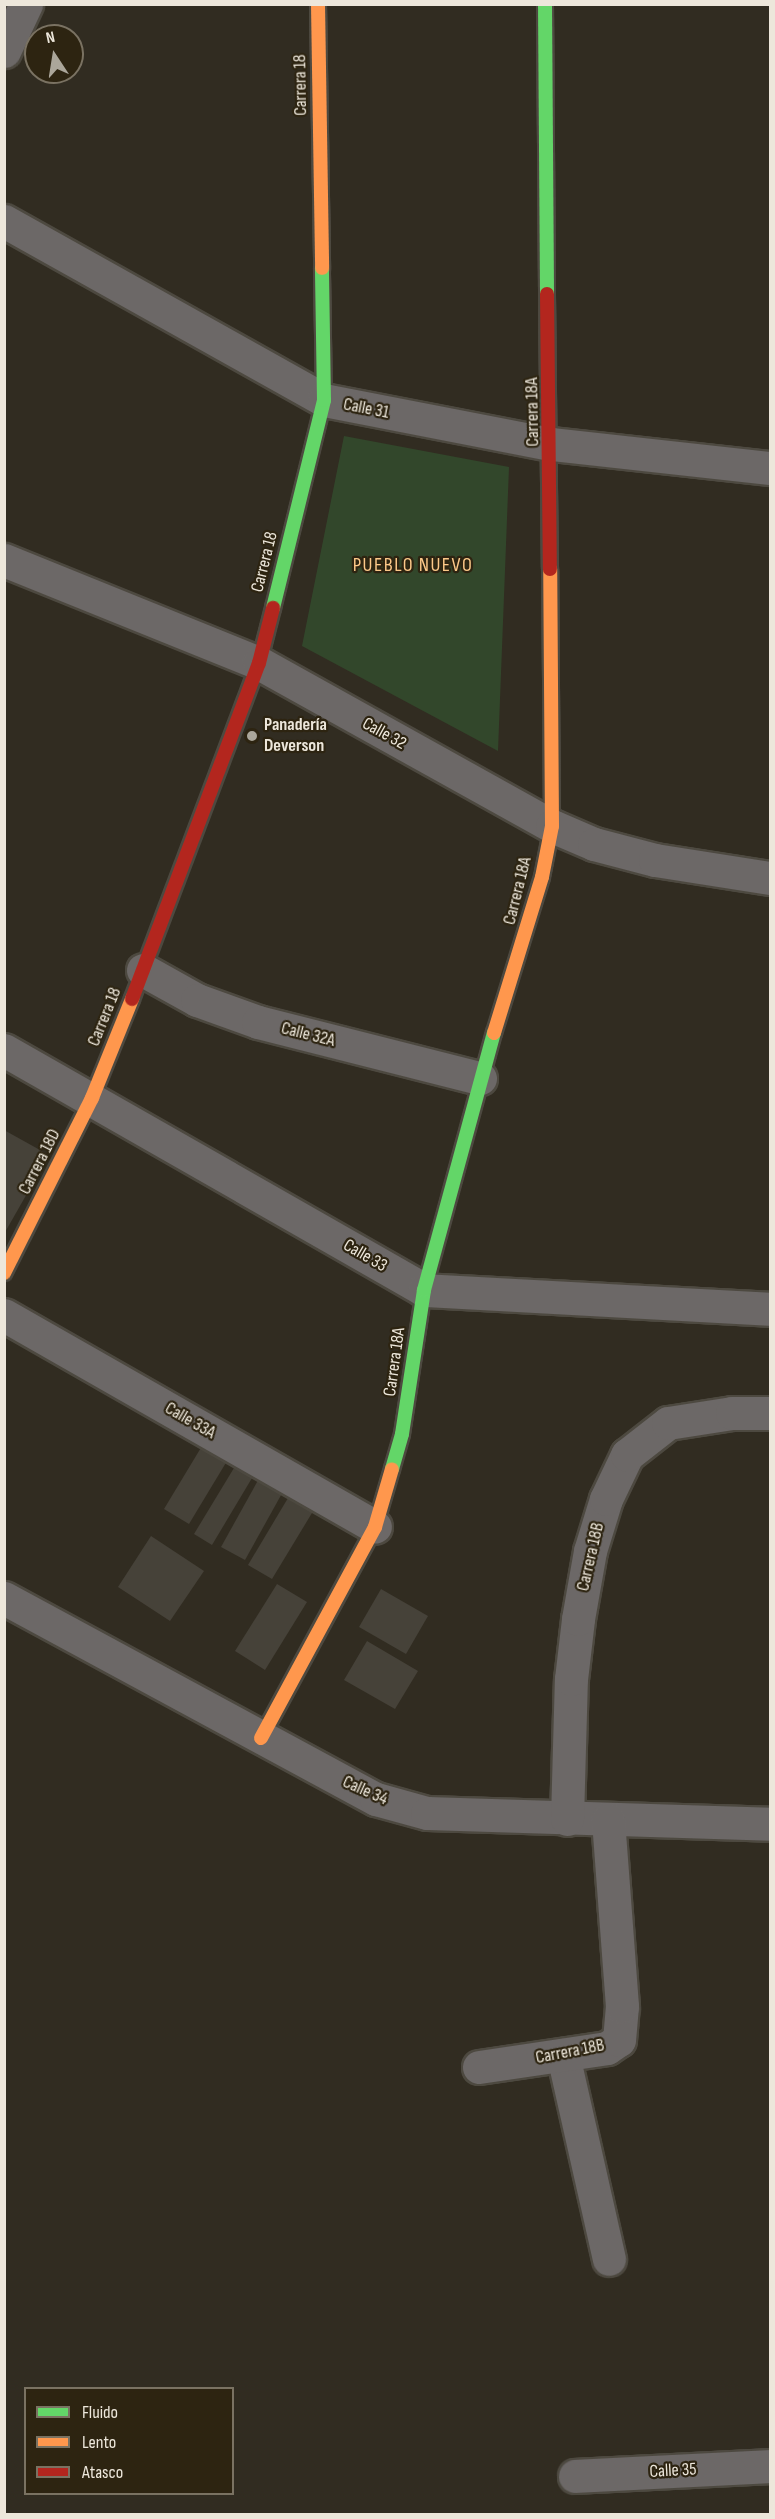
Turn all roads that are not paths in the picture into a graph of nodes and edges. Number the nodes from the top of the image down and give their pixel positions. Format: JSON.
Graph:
{"nodes":[{"id":1,"x":26,"y":4,"type":"edge"},
{"id":2,"x":318,"y":4,"type":"edge"},
{"id":3,"x":545,"y":4,"type":"edge"},
{"id":4,"x":4,"y":51,"type":"edge"},
{"id":5,"x":4,"y":221,"type":"edge"},
{"id":6,"x":324,"y":400,"type":"junction"},
{"id":7,"x":551,"y":444,"type":"junction"},
{"id":8,"x":771,"y":468,"type":"edge"},
{"id":9,"x":4,"y":560,"type":"edge"},
{"id":10,"x":259,"y":663,"type":"junction"},
{"id":11,"x":552,"y":826,"type":"junction"},
{"id":12,"x":771,"y":878,"type":"edge"},
{"id":13,"x":143,"y":970,"type":"junction"},
{"id":14,"x":4,"y":1050,"type":"edge"},
{"id":15,"x":480,"y":1078,"type":"junction"},
{"id":16,"x":92,"y":1098,"type":"junction"},
{"id":17,"x":4,"y":1273,"type":"edge"},
{"id":18,"x":424,"y":1290,"type":"junction"},
{"id":19,"x":771,"y":1309,"type":"edge"},
{"id":20,"x":4,"y":1315,"type":"edge"},
{"id":21,"x":771,"y":1413,"type":"edge"},
{"id":22,"x":375,"y":1527,"type":"junction"},
{"id":23,"x":4,"y":1598,"type":"edge"},
{"id":24,"x":261,"y":1738,"type":"junction"},
{"id":25,"x":567,"y":1819,"type":"junction"},
{"id":26,"x":609,"y":1820,"type":"junction"},
{"id":27,"x":771,"y":1824,"type":"edge"},
{"id":28,"x":563,"y":2055,"type":"junction"},
{"id":29,"x":479,"y":2067,"type":"dead end"},
{"id":30,"x":609,"y":2259,"type":"dead end"},
{"id":31,"x":771,"y":2466,"type":"edge"},
{"id":32,"x":575,"y":2476,"type":"dead end"}],
"edges":[{"from":1,"to":4,"type":"street"},
{"from":2,"to":6,"type":"street","name":"Carrera 18"},
{"from":3,"to":7,"type":"street","name":"Carrera 18A"},
{"from":5,"to":6,"type":"street","name":"Calle 31"},
{"from":6,"to":7,"type":"street","name":"Calle 31"},
{"from":6,"to":10,"type":"street","name":"Carrera 18"},
{"from":7,"to":8,"type":"street","name":"Calle 31"},
{"from":7,"to":11,"type":"street","name":"Carrera 18A"},
{"from":9,"to":10,"type":"street","name":"Calle 32"},
{"from":10,"to":11,"type":"street","name":"Calle 32"},
{"from":10,"to":13,"type":"street","name":"Carrera 18"},
{"from":11,"to":12,"type":"street","name":"Calle 32"},
{"from":11,"to":15,"type":"street","name":"Carrera 18A"},
{"from":13,"to":15,"type":"street","name":"Calle 32A"},
{"from":13,"to":16,"type":"street","name":"Carrera 18"},
{"from":14,"to":16,"type":"street","name":"Calle 33"},
{"from":15,"to":18,"type":"street","name":"Carrera 18A"},
{"from":16,"to":17,"type":"street","name":"Carrera 18D"},
{"from":16,"to":18,"type":"street","name":"Calle 33"},
{"from":18,"to":19,"type":"street","name":"Calle 33"},
{"from":18,"to":22,"type":"street","name":"Carrera 18A"},
{"from":20,"to":22,"type":"street","name":"Calle 33A"},
{"from":21,"to":25,"type":"street","name":"Carrera 18B"},
{"from":22,"to":24,"type":"street","name":"Carrera 18A"},
{"from":23,"to":24,"type":"street","name":"Calle 34"},
{"from":24,"to":25,"type":"street","name":"Calle 34"},
{"from":25,"to":26,"type":"street","name":"Calle 34"},
{"from":26,"to":27,"type":"street","name":"Calle 34"},
{"from":26,"to":28,"type":"street","name":"Carrera 18B"},
{"from":28,"to":29,"type":"street","name":"Carrera 18B"},
{"from":28,"to":30,"type":"street"},
{"from":31,"to":32,"type":"street","name":"Calle 35"}]}
